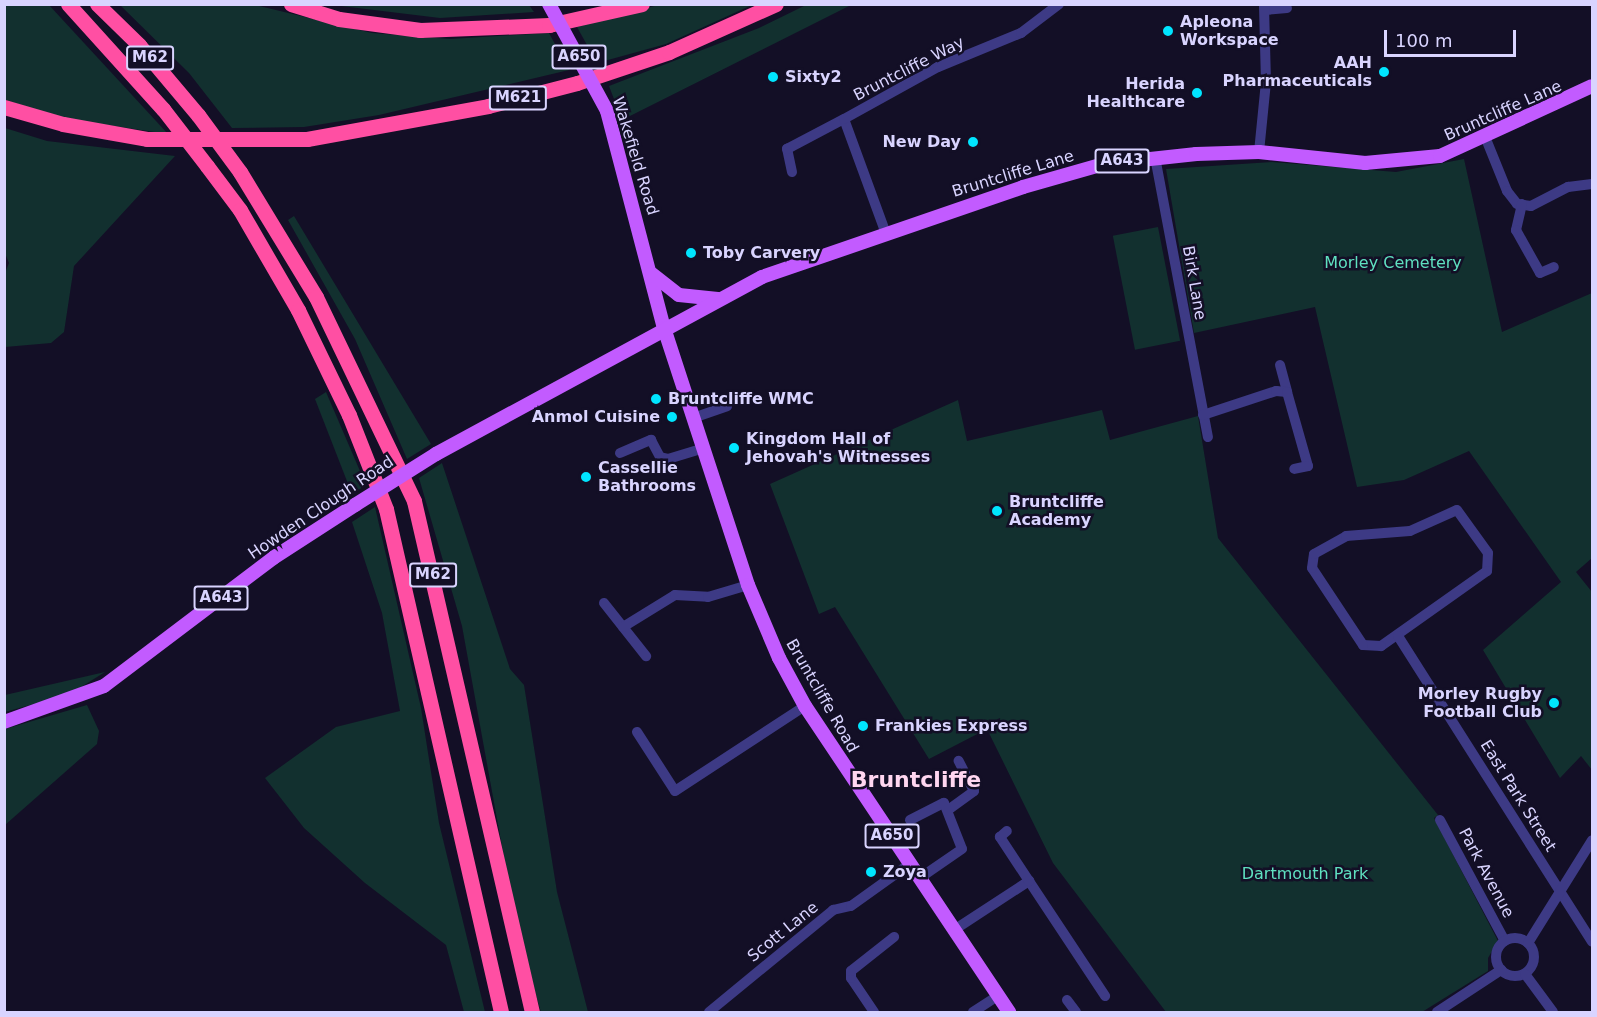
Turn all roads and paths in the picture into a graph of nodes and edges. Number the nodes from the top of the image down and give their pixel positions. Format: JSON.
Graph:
{"nodes":[{"id":1,"x":68,"y":4,"type":"edge"},
{"id":2,"x":97,"y":4,"type":"edge"},
{"id":3,"x":102,"y":4,"type":"edge"},
{"id":4,"x":291,"y":4,"type":"edge"},
{"id":5,"x":549,"y":4,"type":"edge"},
{"id":6,"x":642,"y":4,"type":"edge"},
{"id":7,"x":776,"y":4,"type":"edge"},
{"id":8,"x":1059,"y":4,"type":"edge"},
{"id":9,"x":1264,"y":7,"type":"edge"},
{"id":10,"x":1287,"y":8,"type":"dead end"},
{"id":11,"x":139,"y":45,"type":"junction"},
{"id":12,"x":1593,"y":86,"type":"edge"},
{"id":13,"x":4,"y":107,"type":"edge"},
{"id":14,"x":844,"y":119,"type":"junction"},
{"id":15,"x":1486,"y":139,"type":"junction"},
{"id":16,"x":1259,"y":152,"type":"junction"},
{"id":17,"x":1155,"y":157,"type":"junction"},
{"id":18,"x":792,"y":172,"type":"dead end"},
{"id":19,"x":1593,"y":184,"type":"edge"},
{"id":20,"x":1522,"y":204,"type":"junction"},
{"id":21,"x":885,"y":231,"type":"junction"},
{"id":22,"x":1554,"y":267,"type":"dead end"},
{"id":23,"x":650,"y":272,"type":"junction"},
{"id":24,"x":720,"y":299,"type":"junction"},
{"id":25,"x":664,"y":328,"type":"junction"},
{"id":26,"x":1280,"y":365,"type":"dead end"},
{"id":27,"x":1287,"y":392,"type":"junction"},
{"id":28,"x":727,"y":406,"type":"dead end"},
{"id":29,"x":1203,"y":415,"type":"junction"},
{"id":30,"x":693,"y":418,"type":"junction"},
{"id":31,"x":1208,"y":437,"type":"dead end"},
{"id":32,"x":703,"y":448,"type":"junction"},
{"id":33,"x":620,"y":453,"type":"dead end"},
{"id":34,"x":1294,"y":469,"type":"dead end"},
{"id":35,"x":748,"y":585,"type":"junction"},
{"id":36,"x":604,"y":603,"type":"dead end"},
{"id":37,"x":623,"y":627,"type":"junction"},
{"id":38,"x":1398,"y":636,"type":"junction"},
{"id":39,"x":646,"y":656,"type":"dead end"},
{"id":40,"x":805,"y":706,"type":"junction"},
{"id":41,"x":4,"y":722,"type":"edge"},
{"id":42,"x":637,"y":732,"type":"dead end"},
{"id":43,"x":959,"y":761,"type":"dead end"},
{"id":44,"x":948,"y":810,"type":"junction"},
{"id":45,"x":910,"y":820,"type":"dead end"},
{"id":46,"x":1440,"y":820,"type":"dead end"},
{"id":47,"x":1000,"y":836,"type":"dead end"},
{"id":48,"x":1593,"y":840,"type":"edge"},
{"id":49,"x":911,"y":863,"type":"junction"},
{"id":50,"x":920,"y":878,"type":"junction"},
{"id":51,"x":1029,"y":881,"type":"junction"},
{"id":52,"x":1560,"y":890,"type":"junction"},
{"id":53,"x":954,"y":930,"type":"junction"},
{"id":54,"x":894,"y":937,"type":"dead end"},
{"id":55,"x":1505,"y":941,"type":"junction"},
{"id":56,"x":1593,"y":942,"type":"edge"},
{"id":57,"x":1528,"y":943,"type":"junction"},
{"id":58,"x":1501,"y":970,"type":"junction"},
{"id":59,"x":1525,"y":974,"type":"junction"},
{"id":60,"x":998,"y":996,"type":"junction"},
{"id":61,"x":1105,"y":996,"type":"dead end"},
{"id":62,"x":1067,"y":1000,"type":"dead end"},
{"id":63,"x":1453,"y":1008,"type":"edge"},
{"id":64,"x":501,"y":1012,"type":"edge"},
{"id":65,"x":532,"y":1012,"type":"edge"},
{"id":66,"x":709,"y":1012,"type":"edge"},
{"id":67,"x":874,"y":1012,"type":"edge"},
{"id":68,"x":972,"y":1012,"type":"edge"},
{"id":69,"x":1009,"y":1012,"type":"edge"},
{"id":70,"x":1076,"y":1012,"type":"edge"},
{"id":71,"x":1437,"y":1012,"type":"edge"},
{"id":72,"x":1553,"y":1012,"type":"edge"}],
"edges":[{"from":1,"to":64,"type":"highway","number":"M62","bridge":true},
{"from":2,"to":11,"type":"highway","number":"M62"},
{"from":3,"to":11,"type":"highway"},
{"from":4,"to":6,"type":"highway"},
{"from":5,"to":23,"type":"main road","name":"Wakefield Road","number":"A650","bridge":true},
{"from":7,"to":13,"type":"highway","number":"M621"},
{"from":8,"to":14,"type":"street","name":"Bruntcliffe Way"},
{"from":9,"to":10,"type":"street"},
{"from":9,"to":16,"type":"street"},
{"from":11,"to":65,"type":"highway","number":"M62","bridge":true},
{"from":12,"to":15,"type":"main road","name":"Bruntcliffe Lane","number":"A643"},
{"from":14,"to":18,"type":"street"},
{"from":14,"to":21,"type":"street","name":"Bruntcliffe Way"},
{"from":15,"to":16,"type":"main road","name":"Bruntcliffe Lane","number":"A643"},
{"from":15,"to":20,"type":"street"},
{"from":16,"to":17,"type":"main road","name":"Bruntcliffe Lane","number":"A643"},
{"from":17,"to":21,"type":"main road","name":"Bruntcliffe Lane","number":"A643"},
{"from":17,"to":29,"type":"street","name":"Birk Lane"},
{"from":19,"to":20,"type":"street"},
{"from":20,"to":22,"type":"street"},
{"from":21,"to":24,"type":"main road","name":"Bruntcliffe Lane","number":"A643"},
{"from":23,"to":24,"type":"main road"},
{"from":23,"to":25,"type":"main road","name":"Wakefield Road","number":"A650"},
{"from":24,"to":25,"type":"main road","name":"Bruntcliffe Lane","number":"A643"},
{"from":25,"to":30,"type":"main road","name":"Bruntcliffe Road","number":"A650"},
{"from":25,"to":41,"type":"main road","name":"Howden Clough Road","number":"A643","bridge":true},
{"from":26,"to":27,"type":"street"},
{"from":27,"to":29,"type":"street"},
{"from":27,"to":34,"type":"street"},
{"from":28,"to":30,"type":"street"},
{"from":29,"to":31,"type":"street","name":"Birk Lane"},
{"from":30,"to":32,"type":"main road","name":"Bruntcliffe Road","number":"A650"},
{"from":32,"to":33,"type":"street"},
{"from":32,"to":35,"type":"main road","name":"Bruntcliffe Road","number":"A650"},
{"from":35,"to":37,"type":"street"},
{"from":35,"to":40,"type":"main road","name":"Bruntcliffe Road","number":"A650"},
{"from":36,"to":37,"type":"street"},
{"from":37,"to":39,"type":"street"},
{"from":38,"to":38,"type":"street"},
{"from":38,"to":52,"type":"street","name":"East Park Street"},
{"from":40,"to":42,"type":"street"},
{"from":40,"to":49,"type":"main road","name":"Bruntcliffe Road","number":"A650"},
{"from":43,"to":44,"type":"street"},
{"from":44,"to":45,"type":"street"},
{"from":44,"to":50,"type":"street"},
{"from":46,"to":55,"type":"street","name":"Park Avenue"},
{"from":47,"to":51,"type":"street"},
{"from":48,"to":52,"type":"street"},
{"from":49,"to":50,"type":"main road","name":"Bruntcliffe Road","number":"A650"},
{"from":49,"to":66,"type":"street","name":"Scott Lane"},
{"from":50,"to":53,"type":"main road","name":"Bruntcliffe Road","number":"A650"},
{"from":51,"to":53,"type":"street"},
{"from":51,"to":61,"type":"street"},
{"from":52,"to":56,"type":"street","name":"East Park Street"},
{"from":52,"to":57,"type":"street"},
{"from":53,"to":60,"type":"main road","name":"Bruntcliffe Road","number":"A650"},
{"from":54,"to":67,"type":"street"},
{"from":55,"to":57,"type":"street"},
{"from":55,"to":58,"type":"street"},
{"from":57,"to":59,"type":"street"},
{"from":58,"to":59,"type":"street"},
{"from":58,"to":63,"type":"street"},
{"from":59,"to":72,"type":"street"},
{"from":60,"to":68,"type":"street"},
{"from":60,"to":69,"type":"main road","name":"Bruntcliffe Road","number":"A650"},
{"from":62,"to":70,"type":"street"},
{"from":63,"to":71,"type":"street"}]}
